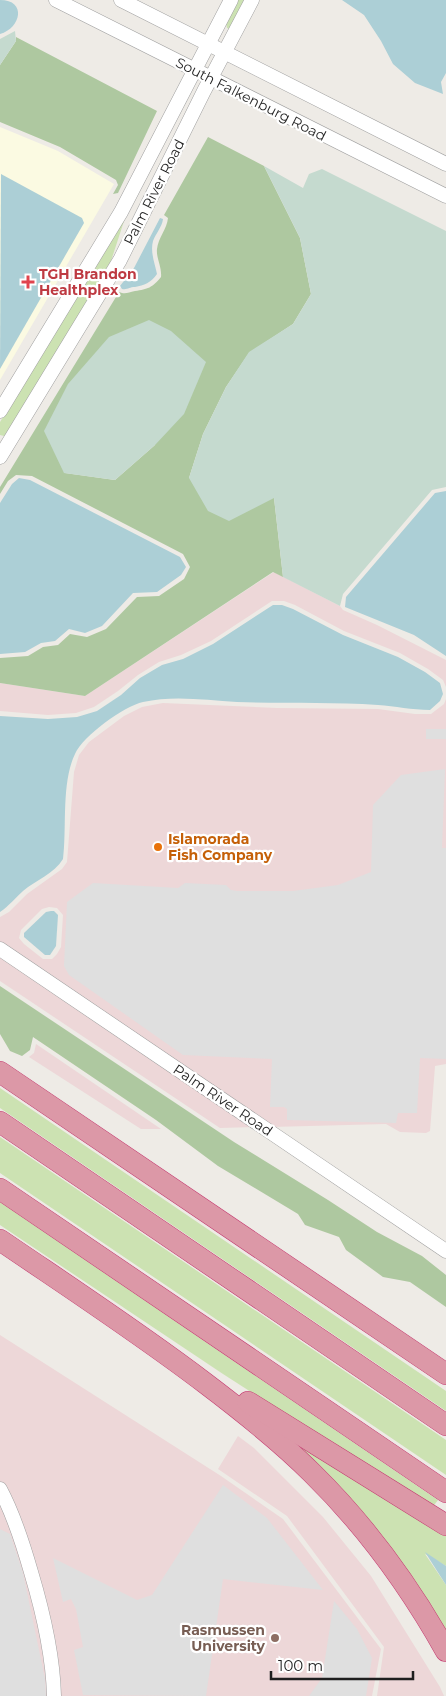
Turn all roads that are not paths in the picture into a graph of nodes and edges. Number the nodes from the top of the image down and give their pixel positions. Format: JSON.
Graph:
{"nodes":[{"id":1,"x":56,"y":0,"type":"edge"},
{"id":2,"x":121,"y":0,"type":"edge"},
{"id":3,"x":231,"y":0,"type":"edge"},
{"id":4,"x":252,"y":0,"type":"edge"},
{"id":5,"x":209,"y":44,"type":"junction"},
{"id":6,"x":225,"y":52,"type":"junction"},
{"id":7,"x":195,"y":70,"type":"junction"},
{"id":8,"x":211,"y":78,"type":"junction"},
{"id":9,"x":446,"y":164,"type":"edge"},
{"id":10,"x":446,"y":196,"type":"edge"},
{"id":11,"x":0,"y":411,"type":"edge"},
{"id":12,"x":0,"y":457,"type":"edge"},
{"id":13,"x":0,"y":949,"type":"edge"},
{"id":14,"x":0,"y":1072,"type":"edge"},
{"id":15,"x":0,"y":1122,"type":"edge"},
{"id":16,"x":0,"y":1188,"type":"edge"},
{"id":17,"x":0,"y":1240,"type":"edge"},
{"id":18,"x":446,"y":1251,"type":"edge"},
{"id":19,"x":154,"y":1344,"type":"junction"},
{"id":20,"x":446,"y":1374,"type":"edge"},
{"id":21,"x":446,"y":1425,"type":"edge"},
{"id":22,"x":0,"y":1489,"type":"edge"},
{"id":23,"x":446,"y":1492,"type":"edge"},
{"id":24,"x":446,"y":1524,"type":"edge"},
{"id":25,"x":446,"y":1650,"type":"edge"},
{"id":26,"x":54,"y":1696,"type":"edge"}],
"edges":[{"from":1,"to":7,"type":"street","name":"South Falkenburg Road"},
{"from":2,"to":5,"type":"street"},
{"from":3,"to":5,"type":"street","name":"Palm River Road"},
{"from":4,"to":6,"type":"street","name":"Palm River Road"},
{"from":5,"to":6,"type":"street"},
{"from":5,"to":7,"type":"street","name":"Palm River Road"},
{"from":6,"to":8,"type":"street","name":"Palm River Road"},
{"from":6,"to":9,"type":"street"},
{"from":7,"to":8,"type":"street","name":"South Falkenburg Road"},
{"from":7,"to":11,"type":"street","name":"Palm River Road"},
{"from":8,"to":10,"type":"street","name":"South Falkenburg Road"},
{"from":8,"to":12,"type":"street","name":"Palm River Road"},
{"from":13,"to":18,"type":"street","name":"Palm River Road"},
{"from":14,"to":20,"type":"highway"},
{"from":15,"to":21,"type":"highway"},
{"from":16,"to":23,"type":"highway"},
{"from":17,"to":19,"type":"highway"},
{"from":19,"to":24,"type":"highway"},
{"from":19,"to":25,"type":"highway"},
{"from":22,"to":26,"type":"street"}]}
